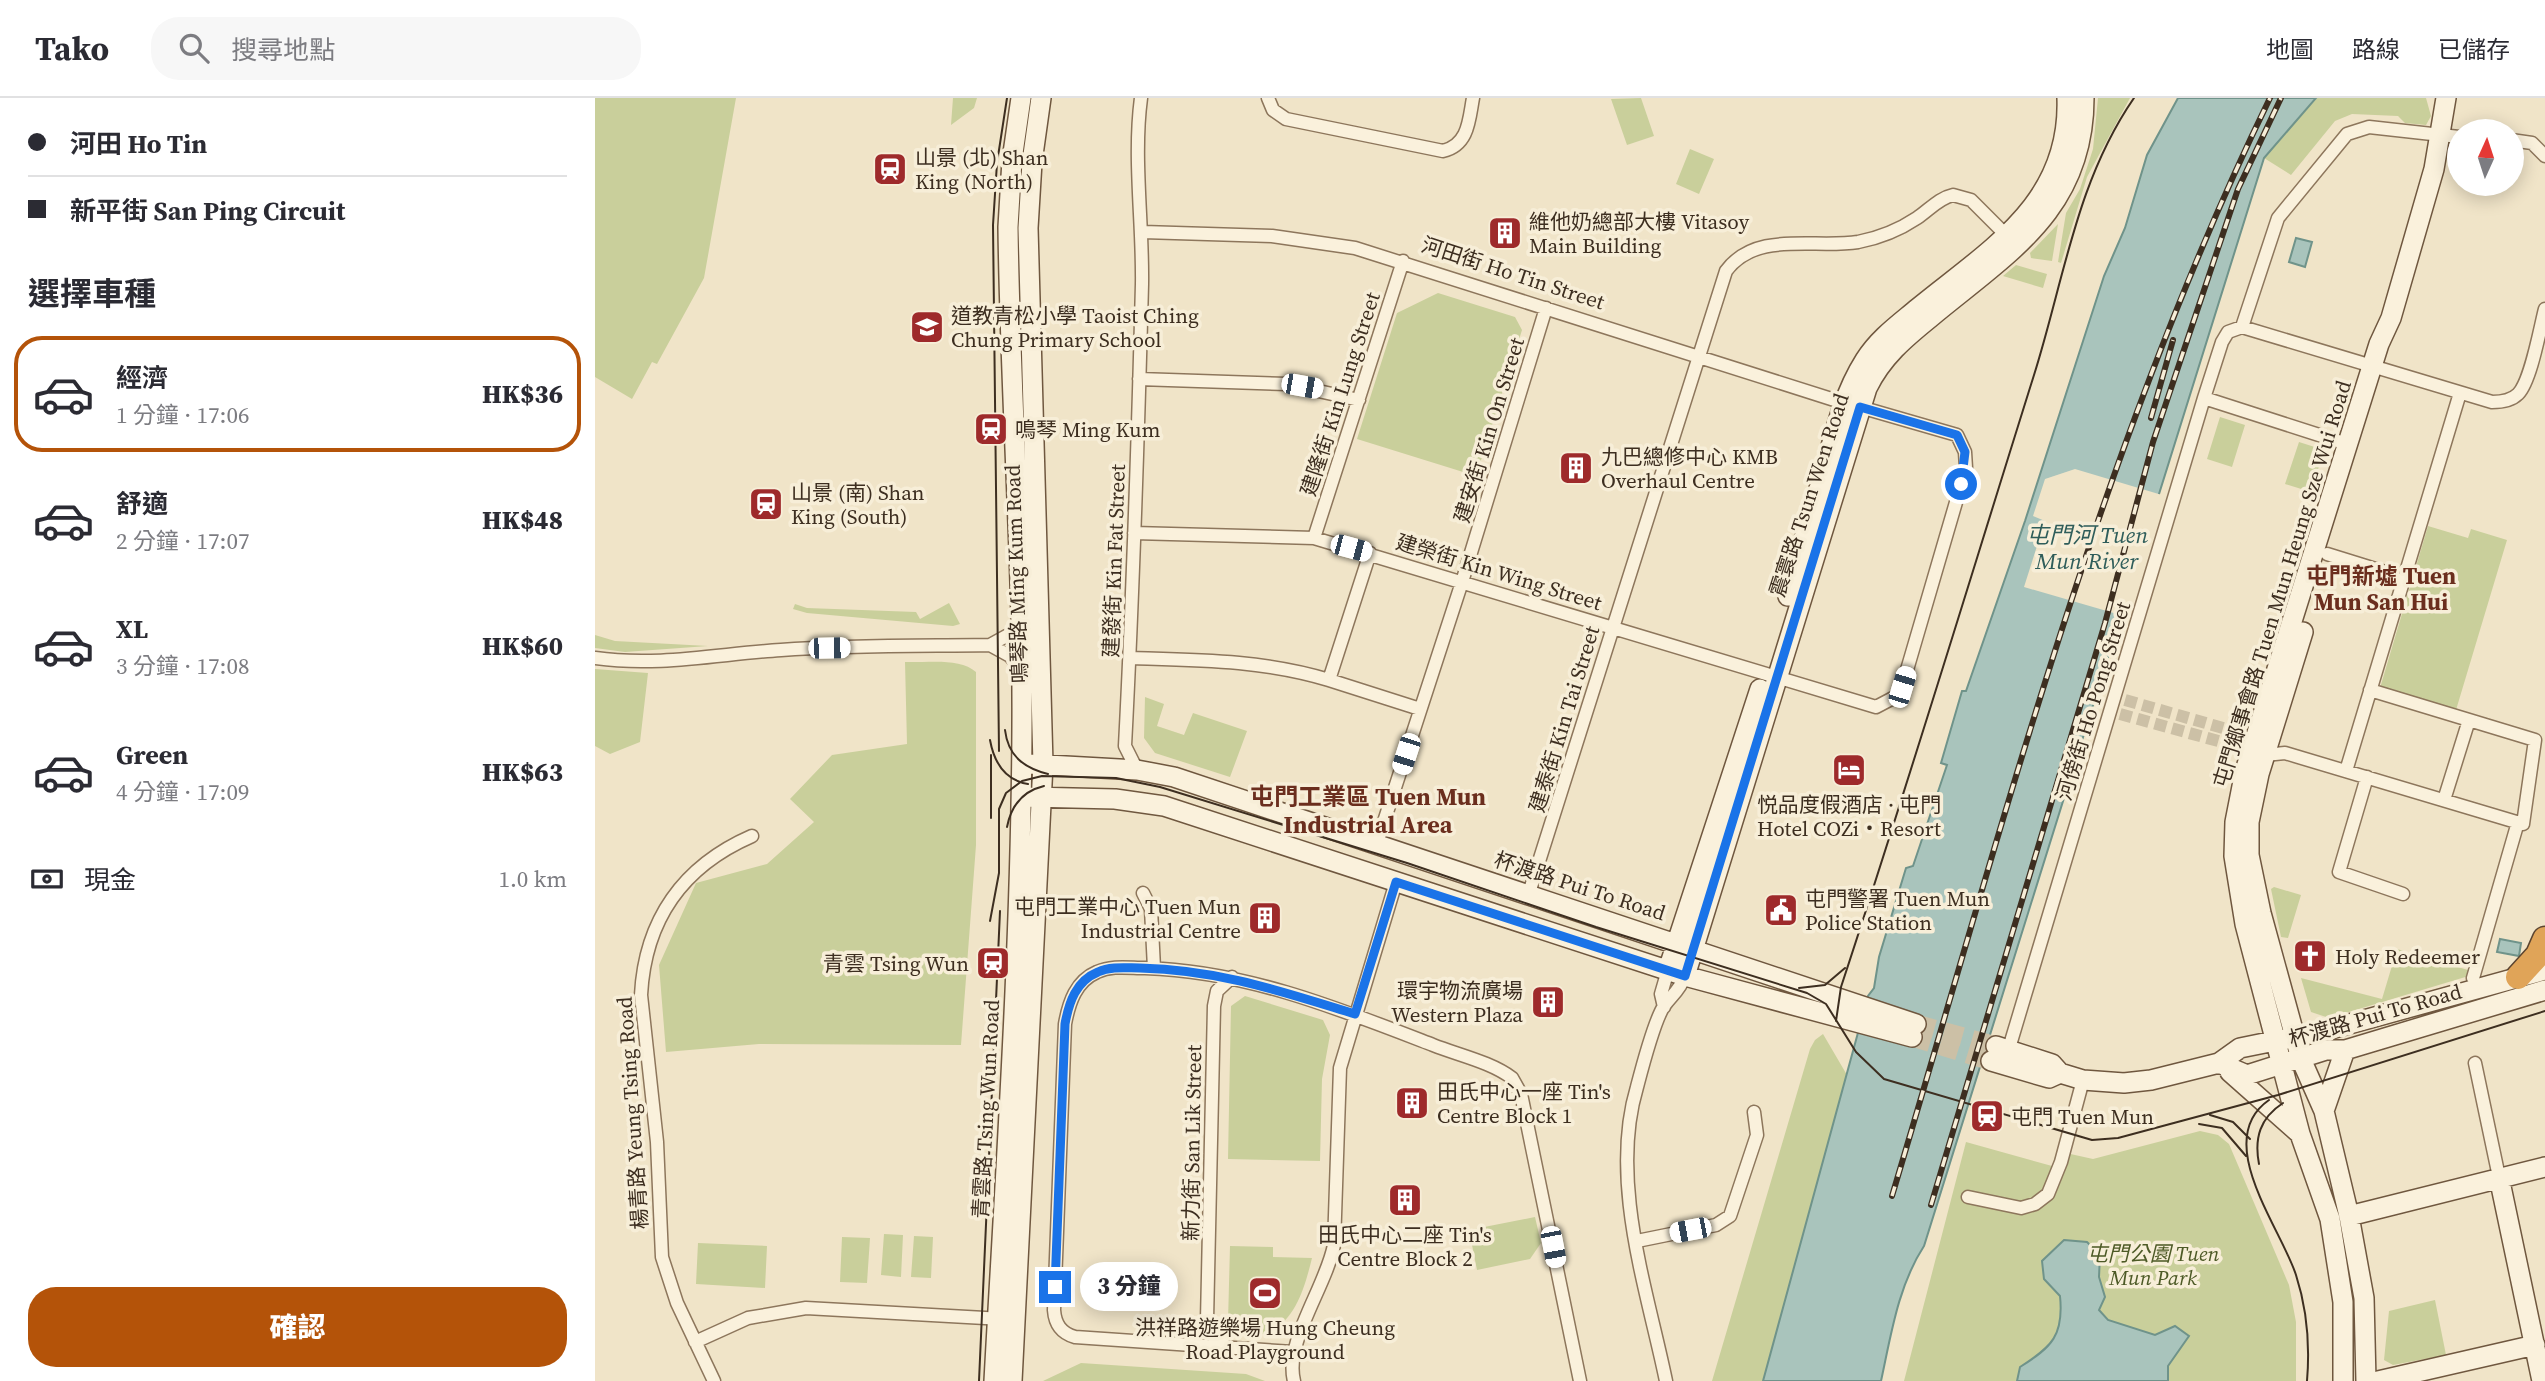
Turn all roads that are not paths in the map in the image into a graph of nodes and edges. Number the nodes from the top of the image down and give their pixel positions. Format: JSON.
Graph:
{"nodes":[{"id":1,"x":1021,"y":98,"type":"edge"},
{"id":2,"x":1041,"y":98,"type":"edge"},
{"id":3,"x":1141,"y":98,"type":"edge"},
{"id":4,"x":1268,"y":98,"type":"edge"},
{"id":5,"x":1473,"y":98,"type":"edge"},
{"id":6,"x":2067,"y":98,"type":"edge"},
{"id":7,"x":2084,"y":98,"type":"edge"},
{"id":8,"x":2446,"y":98,"type":"edge"},
{"id":9,"x":2448,"y":119,"type":"edge"},
{"id":10,"x":2447,"y":136,"type":"edge"},
{"id":11,"x":2524,"y":142,"type":"edge"},
{"id":12,"x":2447,"y":145,"type":"edge"},
{"id":13,"x":2544,"y":151,"type":"edge"},
{"id":14,"x":1143,"y":232,"type":"junction"},
{"id":15,"x":2006,"y":235,"type":"junction"},
{"id":16,"x":1403,"y":261,"type":"junction"},
{"id":17,"x":1546,"y":308,"type":"junction"},
{"id":18,"x":2545,"y":309,"type":"edge"},
{"id":19,"x":2242,"y":327,"type":"junction"},
{"id":20,"x":1698,"y":357,"type":"junction"},
{"id":21,"x":2378,"y":369,"type":"junction"},
{"id":22,"x":1139,"y":379,"type":"junction"},
{"id":23,"x":2460,"y":393,"type":"junction"},
{"id":24,"x":2204,"y":398,"type":"junction"},
{"id":25,"x":1359,"y":400,"type":"junction"},
{"id":26,"x":1852,"y":405,"type":"junction"},
{"id":27,"x":2344,"y":443,"type":"dead end"},
{"id":28,"x":1134,"y":533,"type":"junction"},
{"id":29,"x":1314,"y":538,"type":"junction"},
{"id":30,"x":1370,"y":552,"type":"junction"},
{"id":31,"x":2327,"y":554,"type":"junction"},
{"id":32,"x":2385,"y":572,"type":"dead end"},
{"id":33,"x":1462,"y":582,"type":"junction"},
{"id":34,"x":1021,"y":619,"type":"junction"},
{"id":35,"x":1613,"y":627,"type":"junction"},
{"id":36,"x":990,"y":645,"type":"junction"},
{"id":37,"x":595,"y":658,"type":"edge"},
{"id":38,"x":1130,"y":658,"type":"junction"},
{"id":39,"x":1022,"y":670,"type":"junction"},
{"id":40,"x":1771,"y":675,"type":"junction"},
{"id":41,"x":1329,"y":680,"type":"junction"},
{"id":42,"x":2369,"y":690,"type":"junction"},
{"id":43,"x":1876,"y":707,"type":"joint"},
{"id":44,"x":1420,"y":709,"type":"junction"},
{"id":45,"x":2469,"y":720,"type":"junction"},
{"id":46,"x":1042,"y":723,"type":"junction"},
{"id":47,"x":2258,"y":745,"type":"junction"},
{"id":48,"x":1022,"y":763,"type":"junction"},
{"id":49,"x":1043,"y":764,"type":"junction"},
{"id":50,"x":1081,"y":766,"type":"junction"},
{"id":51,"x":1137,"y":770,"type":"junction"},
{"id":52,"x":2346,"y":771,"type":"junction"},
{"id":53,"x":2367,"y":777,"type":"junction"},
{"id":54,"x":1031,"y":797,"type":"junction"},
{"id":55,"x":2444,"y":800,"type":"junction"},
{"id":56,"x":2521,"y":823,"type":"junction"},
{"id":57,"x":751,"y":836,"type":"dead end"},
{"id":58,"x":1377,"y":844,"type":"junction"},
{"id":59,"x":1396,"y":882,"type":"junction"},
{"id":60,"x":1143,"y":893,"type":"dead end"},
{"id":61,"x":1529,"y":893,"type":"junction"},
{"id":62,"x":2403,"y":894,"type":"dead end"},
{"id":63,"x":2545,"y":939,"type":"edge"},
{"id":64,"x":1686,"y":945,"type":"junction"},
{"id":65,"x":1154,"y":968,"type":"junction"},
{"id":66,"x":2545,"y":970,"type":"edge"},
{"id":67,"x":1676,"y":973,"type":"junction"},
{"id":68,"x":1232,"y":977,"type":"junction"},
{"id":69,"x":2518,"y":977,"type":"junction"},
{"id":70,"x":2473,"y":978,"type":"dead end"},
{"id":71,"x":2545,"y":990,"type":"edge"},
{"id":72,"x":1858,"y":1013,"type":"junction"},
{"id":73,"x":1355,"y":1014,"type":"junction"},
{"id":74,"x":1914,"y":1030,"type":"tunnel mouth"},
{"id":75,"x":2297,"y":1035,"type":"junction"},
{"id":76,"x":2275,"y":1040,"type":"junction"},
{"id":77,"x":2344,"y":1050,"type":"junction"},
{"id":78,"x":2000,"y":1056,"type":"joint"},
{"id":79,"x":2219,"y":1062,"type":"junction"},
{"id":80,"x":2291,"y":1062,"type":"junction"},
{"id":81,"x":2475,"y":1063,"type":"dead end"},
{"id":82,"x":2083,"y":1080,"type":"junction"},
{"id":83,"x":2324,"y":1111,"type":"junction"},
{"id":84,"x":1754,"y":1112,"type":"dead end"},
{"id":85,"x":2300,"y":1134,"type":"junction"},
{"id":86,"x":2545,"y":1167,"type":"edge"},
{"id":87,"x":2499,"y":1177,"type":"junction"},
{"id":88,"x":1968,"y":1197,"type":"dead end"},
{"id":89,"x":2349,"y":1216,"type":"junction"},
{"id":90,"x":1637,"y":1241,"type":"junction"},
{"id":91,"x":1007,"y":1319,"type":"junction"},
{"id":92,"x":695,"y":1342,"type":"junction"},
{"id":93,"x":2535,"y":1345,"type":"junction"},
{"id":94,"x":1229,"y":1348,"type":"junction"},
{"id":95,"x":1293,"y":1352,"type":"junction"},
{"id":96,"x":2349,"y":1378,"type":"edge"},
{"id":97,"x":714,"y":1381,"type":"edge"},
{"id":98,"x":994,"y":1381,"type":"edge"},
{"id":99,"x":1012,"y":1381,"type":"edge"},
{"id":100,"x":1294,"y":1381,"type":"edge"},
{"id":101,"x":1580,"y":1381,"type":"edge"},
{"id":102,"x":1666,"y":1381,"type":"edge"},
{"id":103,"x":2366,"y":1381,"type":"edge"},
{"id":104,"x":2378,"y":1381,"type":"edge"},
{"id":105,"x":2542,"y":1381,"type":"edge"}],
"edges":[{"from":1,"to":34,"type":"main road","name":"鳴琴路 Ming Kum Road"},
{"from":2,"to":46,"type":"main road","name":"鳴琴路 Ming Kum Road"},
{"from":3,"to":14,"type":"street","name":"建發街 Kin Fat Street"},
{"from":4,"to":5,"type":"street"},
{"from":6,"to":15,"type":"main road","name":"震寰路 Tsun Wen Road"},
{"from":7,"to":26,"type":"main road","name":"震寰路 Tsun Wen Road"},
{"from":8,"to":9,"type":"main road","name":"屯門鄉事會路 Tuen Mun Heung Sze Wui Road"},
{"from":10,"to":19,"type":"street"},
{"from":11,"to":13,"type":"street"},
{"from":12,"to":21,"type":"main road","name":"屯門鄉事會路 Tuen Mun Heung Sze Wui Road"},
{"from":14,"to":16,"type":"street","name":"河田街 Ho Tin Street"},
{"from":14,"to":22,"type":"street","name":"建發街 Kin Fat Street"},
{"from":15,"to":20,"type":"street","name":"建泰街 Kin Tai Street"},
{"from":15,"to":26,"type":"main road","name":"震寰路 Tsun Wen Road"},
{"from":16,"to":17,"type":"street","name":"河田街 Ho Tin Street"},
{"from":16,"to":25,"type":"street","name":"建隆街 Kin Lung Street"},
{"from":17,"to":20,"type":"street","name":"河田街 Ho Tin Street"},
{"from":17,"to":33,"type":"street","name":"建安街 Kin On Street"},
{"from":18,"to":23,"type":"street"},
{"from":19,"to":21,"type":"street"},
{"from":19,"to":24,"type":"street","name":"河傍街 Ho Pong Street"},
{"from":20,"to":26,"type":"street","name":"河田街 Ho Tin Street"},
{"from":20,"to":35,"type":"street","name":"建泰街 Kin Tai Street"},
{"from":21,"to":23,"type":"street"},
{"from":21,"to":31,"type":"main road","name":"屯門鄉事會路 Tuen Mun Heung Sze Wui Road"},
{"from":21,"to":47,"type":"main road","name":"屯門鄉事會路 Tuen Mun Heung Sze Wui Road"},
{"from":22,"to":25,"type":"street"},
{"from":22,"to":28,"type":"street","name":"建發街 Kin Fat Street"},
{"from":23,"to":42,"type":"street"},
{"from":24,"to":27,"type":"street"},
{"from":24,"to":78,"type":"street","name":"河傍街 Ho Pong Street"},
{"from":25,"to":29,"type":"street","name":"建隆街 Kin Lung Street"},
{"from":26,"to":40,"type":"main road","name":"震寰路 Tsun Wen Road"},
{"from":26,"to":43,"type":"street","name":"河田街 Ho Tin Street"},
{"from":28,"to":29,"type":"street","name":"建榮街 Kin Wing Street"},
{"from":28,"to":38,"type":"street","name":"建發街 Kin Fat Street"},
{"from":29,"to":30,"type":"street","name":"建榮街 Kin Wing Street"},
{"from":30,"to":33,"type":"street","name":"建榮街 Kin Wing Street"},
{"from":30,"to":41,"type":"street"},
{"from":31,"to":32,"type":"street"},
{"from":31,"to":47,"type":"main road","name":"屯門鄉事會路 Tuen Mun Heung Sze Wui Road"},
{"from":33,"to":35,"type":"street","name":"建榮街 Kin Wing Street"},
{"from":33,"to":44,"type":"street","name":"建安街 Kin On Street"},
{"from":34,"to":36,"type":"street"},
{"from":34,"to":39,"type":"main road","name":"鳴琴路 Ming Kum Road"},
{"from":35,"to":40,"type":"street","name":"建榮街 Kin Wing Street"},
{"from":35,"to":61,"type":"street","name":"建泰街 Kin Tai Street"},
{"from":36,"to":37,"type":"street"},
{"from":36,"to":39,"type":"street"},
{"from":38,"to":41,"type":"street"},
{"from":38,"to":51,"type":"street","name":"建發街 Kin Fat Street"},
{"from":39,"to":48,"type":"main road","name":"鳴琴路 Ming Kum Road"},
{"from":40,"to":43,"type":"street","name":"建榮街 Kin Wing Street"},
{"from":40,"to":64,"type":"main road","name":"震寰路 Tsun Wen Road"},
{"from":41,"to":44,"type":"street"},
{"from":42,"to":45,"type":"street"},
{"from":42,"to":52,"type":"street"},
{"from":44,"to":58,"type":"street","name":"建安街 Kin On Street"},
{"from":45,"to":55,"type":"street"},
{"from":45,"to":56,"type":"street"},
{"from":46,"to":49,"type":"main road","name":"鳴琴路 Ming Kum Road"},
{"from":46,"to":50,"type":"main road"},
{"from":47,"to":52,"type":"street"},
{"from":47,"to":75,"type":"main road","name":"屯門鄉事會路 Tuen Mun Heung Sze Wui Road"},
{"from":47,"to":76,"type":"main road","name":"屯門鄉事會路 Tuen Mun Heung Sze Wui Road"},
{"from":48,"to":49,"type":"main road","name":"杯渡路 Pui To Road"},
{"from":48,"to":54,"type":"main road","name":"鳴琴路 Ming Kum Road"},
{"from":49,"to":50,"type":"main road","name":"杯渡路 Pui To Road"},
{"from":49,"to":54,"type":"main road","name":"鳴琴路 Ming Kum Road"},
{"from":50,"to":51,"type":"main road","name":"杯渡路 Pui To Road"},
{"from":51,"to":58,"type":"main road","name":"杯渡路 Pui To Road"},
{"from":52,"to":53,"type":"street"},
{"from":53,"to":55,"type":"street"},
{"from":53,"to":62,"type":"street"},
{"from":54,"to":59,"type":"main road","name":"杯渡路 Pui To Road"},
{"from":54,"to":91,"type":"main road","name":"青雲路 Tsing Wun Road"},
{"from":55,"to":56,"type":"street"},
{"from":56,"to":70,"type":"street"},
{"from":57,"to":92,"type":"street","name":"楊青路 Yeung Tsing Road"},
{"from":58,"to":61,"type":"main road","name":"杯渡路 Pui To Road"},
{"from":59,"to":67,"type":"main road","name":"杯渡路 Pui To Road"},
{"from":59,"to":73,"type":"street"},
{"from":60,"to":65,"type":"street"},
{"from":61,"to":64,"type":"main road","name":"杯渡路 Pui To Road"},
{"from":63,"to":69,"type":"highway"},
{"from":64,"to":67,"type":"main road","name":"震寰路 Tsun Wen Road"},
{"from":64,"to":72,"type":"main road","name":"杯渡路 Pui To Road"},
{"from":65,"to":68,"type":"street"},
{"from":65,"to":94,"type":"street"},
{"from":66,"to":69,"type":"main road","name":"杯渡路 Pui To Road"},
{"from":67,"to":72,"type":"main road","name":"杯渡路 Pui To Road"},
{"from":67,"to":90,"type":"street"},
{"from":68,"to":73,"type":"street"},
{"from":68,"to":94,"type":"street","name":"新力街 San Lik Street"},
{"from":69,"to":75,"type":"main road","name":"杯渡路 Pui To Road"},
{"from":71,"to":77,"type":"main road","name":"杯渡路 Pui To Road"},
{"from":72,"to":74,"type":"main road","name":"杯渡路 Pui To Road"},
{"from":73,"to":95,"type":"street"},
{"from":73,"to":101,"type":"street"},
{"from":75,"to":76,"type":"main road","name":"杯渡路 Pui To Road"},
{"from":75,"to":80,"type":"main road","name":"屯門鄉事會路 Tuen Mun Heung Sze Wui Road"},
{"from":76,"to":79,"type":"main road","name":"杯渡路 Pui To Road"},
{"from":76,"to":80,"type":"main road","name":"屯門鄉事會路 Tuen Mun Heung Sze Wui Road"},
{"from":77,"to":80,"type":"main road","name":"杯渡路 Pui To Road"},
{"from":77,"to":83,"type":"main road"},
{"from":78,"to":82,"type":"main road","name":"杯渡路 Pui To Road"},
{"from":79,"to":80,"type":"main road","name":"杯渡路 Pui To Road"},
{"from":79,"to":82,"type":"main road","name":"杯渡路 Pui To Road"},
{"from":79,"to":85,"type":"main road"},
{"from":80,"to":83,"type":"main road","name":"屯門鄉事會路 Tuen Mun Heung Sze Wui Road"},
{"from":80,"to":85,"type":"main road","name":"屯門鄉事會路 Tuen Mun Heung Sze Wui Road"},
{"from":81,"to":87,"type":"street"},
{"from":82,"to":88,"type":"street"},
{"from":83,"to":89,"type":"main road","name":"屯門鄉事會路 Tuen Mun Heung Sze Wui Road"},
{"from":84,"to":90,"type":"street"},
{"from":85,"to":96,"type":"main road","name":"屯門鄉事會路 Tuen Mun Heung Sze Wui Road"},
{"from":86,"to":87,"type":"main road"},
{"from":87,"to":89,"type":"main road"},
{"from":87,"to":93,"type":"main road"},
{"from":89,"to":103,"type":"main road","name":"屯門鄉事會路 Tuen Mun Heung Sze Wui Road"},
{"from":90,"to":102,"type":"street"},
{"from":91,"to":92,"type":"street"},
{"from":91,"to":98,"type":"main road","name":"青雲路 Tsing Wun Road"},
{"from":91,"to":99,"type":"main road","name":"青雲路 Tsing Wun Road"},
{"from":92,"to":97,"type":"street","name":"楊青路 Yeung Tsing Road"},
{"from":93,"to":104,"type":"main road"},
{"from":93,"to":105,"type":"main road"},
{"from":94,"to":95,"type":"street"},
{"from":95,"to":100,"type":"street"}]}
